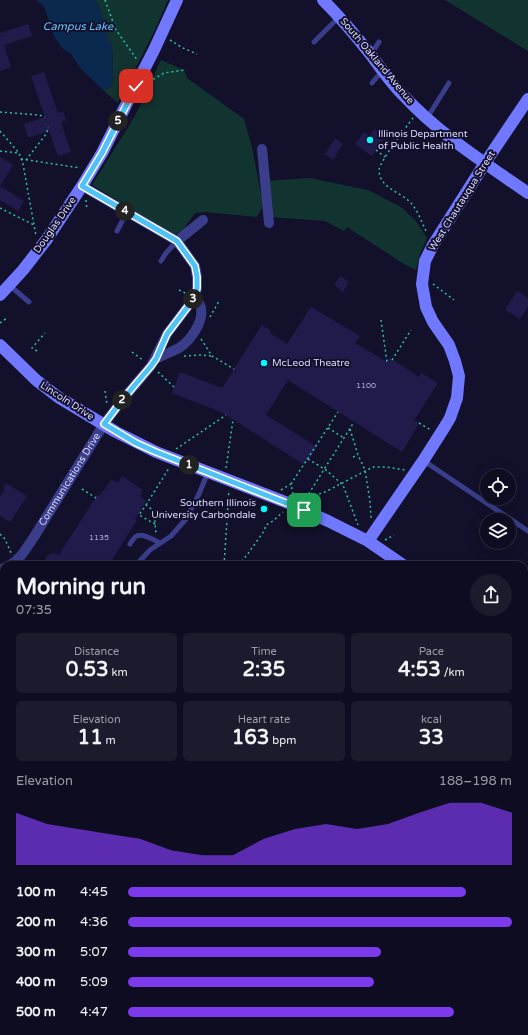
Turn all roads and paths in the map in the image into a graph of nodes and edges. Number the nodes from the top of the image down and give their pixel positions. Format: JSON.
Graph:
{"nodes":[{"id":1,"x":105,"y":0,"type":"edge"},
{"id":2,"x":177,"y":0,"type":"edge"},
{"id":3,"x":323,"y":0,"type":"edge"},
{"id":4,"x":340,"y":16,"type":"junction"},
{"id":5,"x":168,"y":39,"type":"dead end"},
{"id":6,"x":314,"y":42,"type":"dead end"},
{"id":7,"x":379,"y":42,"type":"dead end"},
{"id":8,"x":197,"y":54,"type":"dead end"},
{"id":9,"x":371,"y":55,"type":"junction"},
{"id":10,"x":140,"y":64,"type":"dead end"},
{"id":11,"x":184,"y":70,"type":"dead end"},
{"id":12,"x":382,"y":71,"type":"junction"},
{"id":13,"x":372,"y":83,"type":"dead end"},
{"id":14,"x":449,"y":83,"type":"dead end"},
{"id":15,"x":146,"y":84,"type":"dead end"},
{"id":16,"x":528,"y":99,"type":"edge"},
{"id":17,"x":0,"y":112,"type":"edge"},
{"id":18,"x":414,"y":116,"type":"dead end"},
{"id":19,"x":45,"y":117,"type":"dead end"},
{"id":20,"x":427,"y":118,"type":"junction"},
{"id":21,"x":48,"y":127,"type":"dead end"},
{"id":22,"x":0,"y":131,"type":"edge"},
{"id":23,"x":262,"y":149,"type":"dead end"},
{"id":24,"x":0,"y":150,"type":"edge"},
{"id":25,"x":376,"y":150,"type":"dead end"},
{"id":26,"x":19,"y":153,"type":"junction"},
{"id":27,"x":386,"y":157,"type":"junction"},
{"id":28,"x":21,"y":159,"type":"junction"},
{"id":29,"x":26,"y":160,"type":"junction"},
{"id":30,"x":484,"y":163,"type":"junction"},
{"id":31,"x":82,"y":168,"type":"dead end"},
{"id":32,"x":84,"y":190,"type":"junction"},
{"id":33,"x":528,"y":193,"type":"edge"},
{"id":34,"x":0,"y":208,"type":"edge"},
{"id":35,"x":86,"y":210,"type":"dead end"},
{"id":36,"x":126,"y":212,"type":"junction"},
{"id":37,"x":203,"y":220,"type":"dead end"},
{"id":38,"x":269,"y":223,"type":"dead end"},
{"id":39,"x":34,"y":225,"type":"junction"},
{"id":40,"x":117,"y":231,"type":"dead end"},
{"id":41,"x":427,"y":233,"type":"dead end"},
{"id":42,"x":37,"y":239,"type":"dead end"},
{"id":43,"x":177,"y":241,"type":"junction"},
{"id":44,"x":161,"y":261,"type":"dead end"},
{"id":45,"x":430,"y":282,"type":"dead end"},
{"id":46,"x":10,"y":285,"type":"junction"},
{"id":47,"x":0,"y":295,"type":"edge"},
{"id":48,"x":195,"y":297,"type":"junction"},
{"id":49,"x":454,"y":300,"type":"dead end"},
{"id":50,"x":219,"y":301,"type":"dead end"},
{"id":51,"x":29,"y":302,"type":"dead end"},
{"id":52,"x":7,"y":318,"type":"dead end"},
{"id":53,"x":381,"y":320,"type":"dead end"},
{"id":54,"x":207,"y":322,"type":"dead end"},
{"id":55,"x":0,"y":323,"type":"edge"},
{"id":56,"x":411,"y":330,"type":"dead end"},
{"id":57,"x":45,"y":333,"type":"dead end"},
{"id":58,"x":199,"y":336,"type":"dead end"},
{"id":59,"x":0,"y":345,"type":"edge"},
{"id":60,"x":37,"y":351,"type":"dead end"},
{"id":61,"x":178,"y":356,"type":"dead end"},
{"id":62,"x":212,"y":356,"type":"junction"},
{"id":63,"x":156,"y":359,"type":"junction"},
{"id":64,"x":392,"y":360,"type":"dead end"},
{"id":65,"x":387,"y":362,"type":"dead end"},
{"id":66,"x":234,"y":369,"type":"dead end"},
{"id":67,"x":106,"y":391,"type":"dead end"},
{"id":68,"x":108,"y":409,"type":"dead end"},
{"id":69,"x":338,"y":412,"type":"dead end"},
{"id":70,"x":226,"y":415,"type":"dead end"},
{"id":71,"x":234,"y":420,"type":"dead end"},
{"id":72,"x":354,"y":422,"type":"dead end"},
{"id":73,"x":419,"y":423,"type":"dead end"},
{"id":74,"x":104,"y":424,"type":"junction"},
{"id":75,"x":328,"y":428,"type":"junction"},
{"id":76,"x":427,"y":428,"type":"dead end"},
{"id":77,"x":350,"y":430,"type":"junction"},
{"id":78,"x":344,"y":438,"type":"junction"},
{"id":79,"x":175,"y":449,"type":"dead end"},
{"id":80,"x":358,"y":455,"type":"junction"},
{"id":81,"x":353,"y":457,"type":"dead end"},
{"id":82,"x":308,"y":459,"type":"junction"},
{"id":83,"x":423,"y":461,"type":"junction"},
{"id":84,"x":169,"y":468,"type":"dead end"},
{"id":85,"x":324,"y":469,"type":"junction"},
{"id":86,"x":225,"y":470,"type":"dead end"},
{"id":87,"x":365,"y":470,"type":"junction"},
{"id":88,"x":405,"y":470,"type":"dead end"},
{"id":89,"x":208,"y":472,"type":"junction"},
{"id":90,"x":340,"y":483,"type":"junction"},
{"id":91,"x":291,"y":484,"type":"junction"},
{"id":92,"x":82,"y":489,"type":"dead end"},
{"id":93,"x":229,"y":490,"type":"dead end"},
{"id":94,"x":281,"y":490,"type":"dead end"},
{"id":95,"x":294,"y":495,"type":"dead end"},
{"id":96,"x":96,"y":498,"type":"dead end"},
{"id":97,"x":146,"y":505,"type":"junction"},
{"id":98,"x":284,"y":510,"type":"dead end"},
{"id":99,"x":371,"y":519,"type":"dead end"},
{"id":100,"x":155,"y":524,"type":"junction"},
{"id":101,"x":359,"y":526,"type":"dead end"},
{"id":102,"x":528,"y":531,"type":"edge"},
{"id":103,"x":0,"y":534,"type":"edge"},
{"id":104,"x":394,"y":535,"type":"dead end"},
{"id":105,"x":5,"y":539,"type":"junction"},
{"id":106,"x":385,"y":540,"type":"dead end"},
{"id":107,"x":0,"y":541,"type":"edge"},
{"id":108,"x":368,"y":541,"type":"junction"},
{"id":109,"x":159,"y":542,"type":"junction"},
{"id":110,"x":130,"y":544,"type":"dead end"},
{"id":111,"x":11,"y":560,"type":"edge"},
{"id":112,"x":17,"y":561,"type":"edge"},
{"id":113,"x":140,"y":561,"type":"edge"},
{"id":114,"x":224,"y":561,"type":"edge"},
{"id":115,"x":242,"y":561,"type":"edge"},
{"id":116,"x":397,"y":561,"type":"edge"}],
"edges":[{"from":1,"to":10,"type":"path"},
{"from":2,"to":32,"type":"street","name":"Douglas Drive"},
{"from":3,"to":4,"type":"street","name":"South Oakland Avenue"},
{"from":4,"to":6,"type":"lane"},
{"from":4,"to":9,"type":"street","name":"South Oakland Avenue"},
{"from":5,"to":8,"type":"path"},
{"from":7,"to":9,"type":"lane"},
{"from":9,"to":12,"type":"street","name":"South Oakland Avenue"},
{"from":11,"to":15,"type":"path"},
{"from":12,"to":13,"type":"lane"},
{"from":12,"to":20,"type":"street","name":"South Oakland Avenue"},
{"from":14,"to":20,"type":"lane"},
{"from":16,"to":30,"type":"street","name":"West Chautauqua Street"},
{"from":17,"to":19,"type":"path"},
{"from":18,"to":27,"type":"path"},
{"from":20,"to":30,"type":"street","name":"South Oakland Avenue"},
{"from":21,"to":29,"type":"path"},
{"from":22,"to":26,"type":"path"},
{"from":23,"to":38,"type":"street"},
{"from":24,"to":26,"type":"path"},
{"from":25,"to":27,"type":"path"},
{"from":26,"to":28,"type":"path"},
{"from":27,"to":41,"type":"path"},
{"from":28,"to":29,"type":"path"},
{"from":28,"to":39,"type":"path"},
{"from":29,"to":31,"type":"path"},
{"from":30,"to":33,"type":"street","name":"South Oakland Avenue"},
{"from":30,"to":83,"type":"street","name":"West Chautauqua Street"},
{"from":32,"to":35,"type":"path"},
{"from":32,"to":36,"type":"street"},
{"from":32,"to":46,"type":"street","name":"Douglas Drive"},
{"from":34,"to":39,"type":"path"},
{"from":36,"to":40,"type":"lane"},
{"from":36,"to":43,"type":"street"},
{"from":37,"to":43,"type":"street"},
{"from":39,"to":42,"type":"path"},
{"from":43,"to":44,"type":"lane"},
{"from":43,"to":48,"type":"street"},
{"from":45,"to":49,"type":"path"},
{"from":46,"to":47,"type":"street","name":"Douglas Drive"},
{"from":46,"to":51,"type":"lane"},
{"from":48,"to":63,"type":"street","name":"Communications Drive"},
{"from":48,"to":63,"type":"street"},
{"from":50,"to":54,"type":"path"},
{"from":52,"to":55,"type":"path"},
{"from":53,"to":65,"type":"path"},
{"from":56,"to":64,"type":"path"},
{"from":57,"to":60,"type":"path"},
{"from":58,"to":62,"type":"path"},
{"from":59,"to":74,"type":"street","name":"Lincoln Drive"},
{"from":61,"to":62,"type":"path"},
{"from":62,"to":66,"type":"path"},
{"from":63,"to":74,"type":"street","name":"Communications Drive"},
{"from":67,"to":68,"type":"path"},
{"from":69,"to":75,"type":"path"},
{"from":70,"to":79,"type":"path"},
{"from":71,"to":86,"type":"path"},
{"from":72,"to":77,"type":"path"},
{"from":73,"to":76,"type":"path"},
{"from":74,"to":89,"type":"street","name":"Lincoln Drive"},
{"from":74,"to":112,"type":"street","name":"Communications Drive"},
{"from":75,"to":78,"type":"path"},
{"from":75,"to":82,"type":"path"},
{"from":77,"to":78,"type":"path"},
{"from":77,"to":80,"type":"path"},
{"from":78,"to":85,"type":"path"},
{"from":80,"to":81,"type":"path"},
{"from":80,"to":87,"type":"path"},
{"from":82,"to":85,"type":"path"},
{"from":82,"to":91,"type":"path"},
{"from":83,"to":102,"type":"lane"},
{"from":83,"to":108,"type":"street","name":"West Chautauqua Street"},
{"from":84,"to":97,"type":"path"},
{"from":85,"to":90,"type":"path"},
{"from":85,"to":90,"type":"path"},
{"from":87,"to":88,"type":"path"},
{"from":87,"to":90,"type":"path"},
{"from":87,"to":99,"type":"path"},
{"from":89,"to":108,"type":"street","name":"Lincoln Drive"},
{"from":89,"to":109,"type":"lane"},
{"from":90,"to":101,"type":"path"},
{"from":91,"to":94,"type":"path"},
{"from":91,"to":95,"type":"path"},
{"from":92,"to":96,"type":"path"},
{"from":93,"to":114,"type":"path"},
{"from":97,"to":100,"type":"path"},
{"from":97,"to":100,"type":"path"},
{"from":98,"to":115,"type":"path"},
{"from":100,"to":109,"type":"path"},
{"from":103,"to":105,"type":"path"},
{"from":104,"to":106,"type":"path"},
{"from":105,"to":107,"type":"path"},
{"from":105,"to":111,"type":"path"},
{"from":108,"to":116,"type":"street","name":"Lincoln Drive"},
{"from":109,"to":110,"type":"lane"},
{"from":109,"to":113,"type":"lane"}]}
